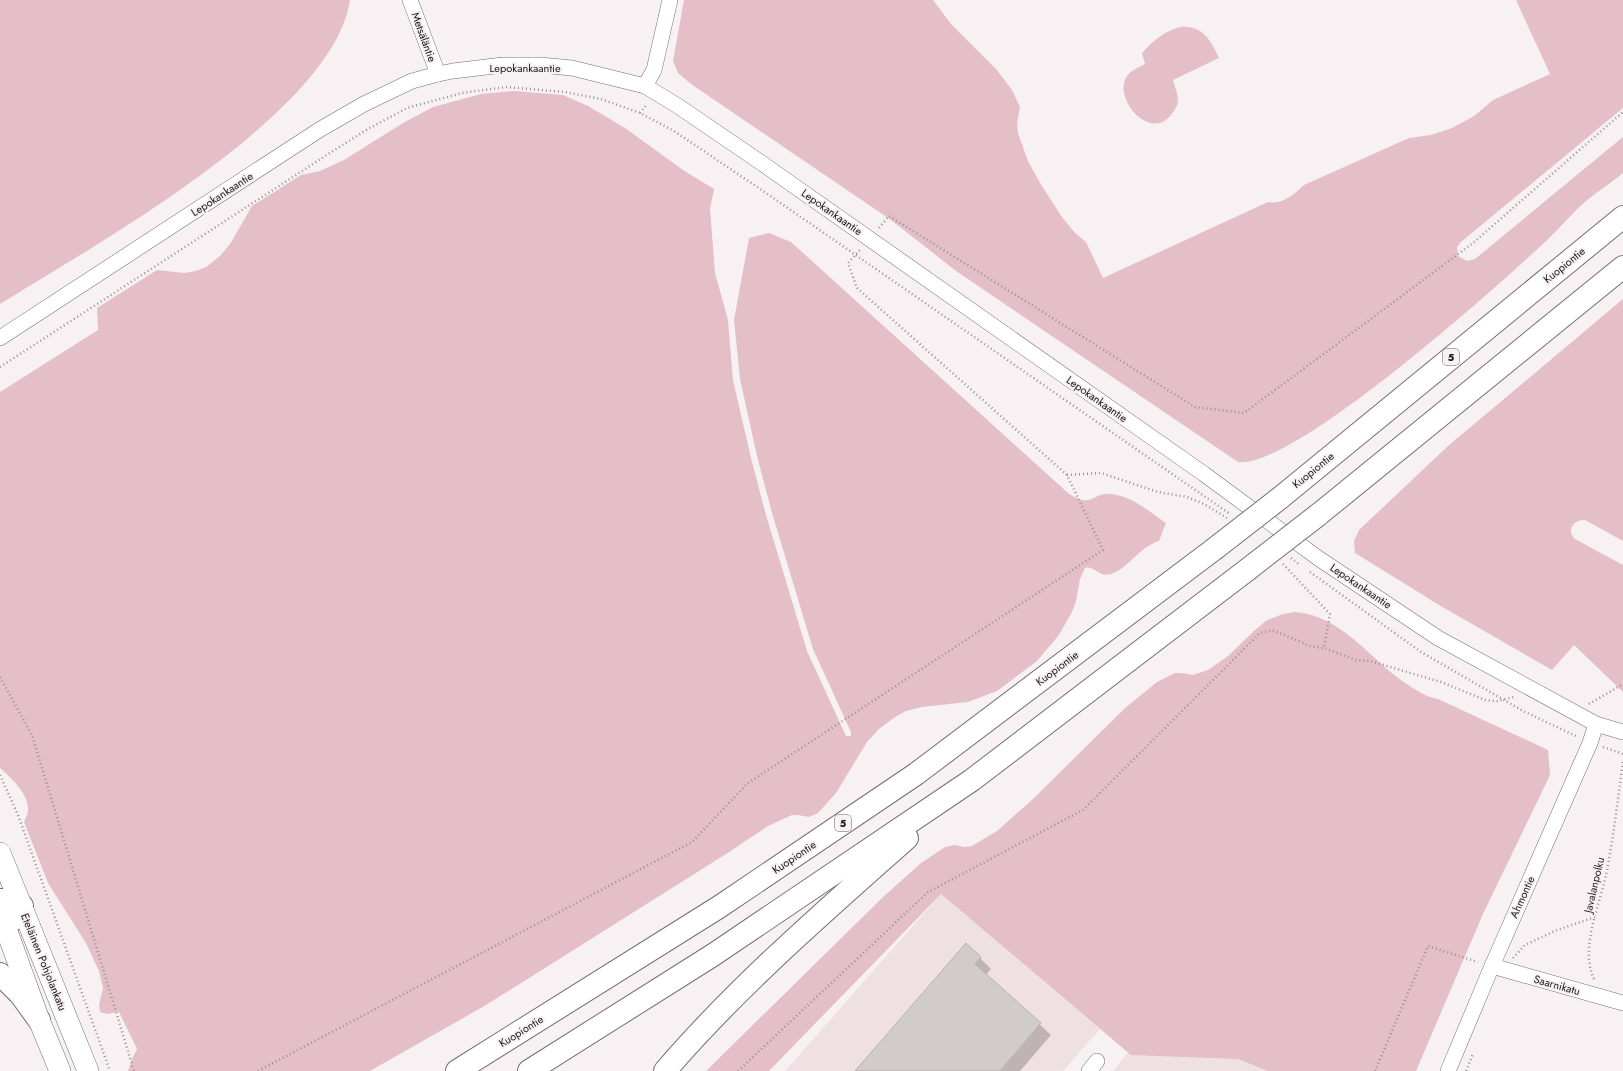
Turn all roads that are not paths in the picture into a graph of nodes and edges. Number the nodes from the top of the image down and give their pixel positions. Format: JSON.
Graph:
{"nodes":[{"id":1,"x":410,"y":0,"type":"edge"},
{"id":2,"x":670,"y":0,"type":"edge"},
{"id":3,"x":438,"y":74,"type":"junction"},
{"id":4,"x":645,"y":86,"type":"junction"},
{"id":5,"x":1623,"y":217,"type":"edge"},
{"id":6,"x":1623,"y":267,"type":"edge"},
{"id":7,"x":0,"y":338,"type":"edge"},
{"id":8,"x":1596,"y":724,"type":"junction"},
{"id":9,"x":1623,"y":732,"type":"edge"},
{"id":10,"x":972,"y":780,"type":"junction"},
{"id":11,"x":0,"y":853,"type":"edge"},
{"id":12,"x":0,"y":900,"type":"edge"},
{"id":13,"x":22,"y":906,"type":"junction"},
{"id":14,"x":2,"y":922,"type":"edge"},
{"id":15,"x":1492,"y":966,"type":"junction"},
{"id":16,"x":0,"y":974,"type":"edge"},
{"id":17,"x":1623,"y":1003,"type":"edge"},
{"id":18,"x":39,"y":1020,"type":"junction"},
{"id":19,"x":60,"y":1071,"type":"edge"},
{"id":20,"x":88,"y":1071,"type":"edge"},
{"id":21,"x":457,"y":1071,"type":"edge"},
{"id":22,"x":529,"y":1071,"type":"edge"},
{"id":23,"x":665,"y":1071,"type":"edge"},
{"id":24,"x":1448,"y":1071,"type":"edge"}],
"edges":[{"from":1,"to":3,"type":"street","name":"Metsäläntie"},
{"from":2,"to":4,"type":"street"},
{"from":3,"to":4,"type":"street","name":"Lepokankaantie"},
{"from":3,"to":7,"type":"street","name":"Lepokankaantie"},
{"from":4,"to":8,"type":"street","name":"Lepokankaantie"},
{"from":5,"to":21,"type":"highway","name":"Kuopiontie","number":"5","bridge":true},
{"from":6,"to":10,"type":"highway","bridge":true},
{"from":8,"to":9,"type":"street","name":"Lepokankaantie"},
{"from":8,"to":15,"type":"street","name":"Ahmontie"},
{"from":10,"to":22,"type":"highway"},
{"from":10,"to":23,"type":"highway"},
{"from":11,"to":13,"type":"main road","name":"Eteläinen Pohjolankatu"},
{"from":12,"to":13,"type":"highway"},
{"from":13,"to":14,"type":"highway"},
{"from":13,"to":20,"type":"main road","name":"Eteläinen Pohjolankatu"},
{"from":14,"to":18,"type":"main road","name":"Eteläinen Pohjolankatu"},
{"from":15,"to":17,"type":"street","name":"Saarnikatu"},
{"from":15,"to":24,"type":"street","name":"Ahmontie"},
{"from":16,"to":18,"type":"highway"},
{"from":18,"to":19,"type":"main road","name":"Eteläinen Pohjolankatu"}]}
